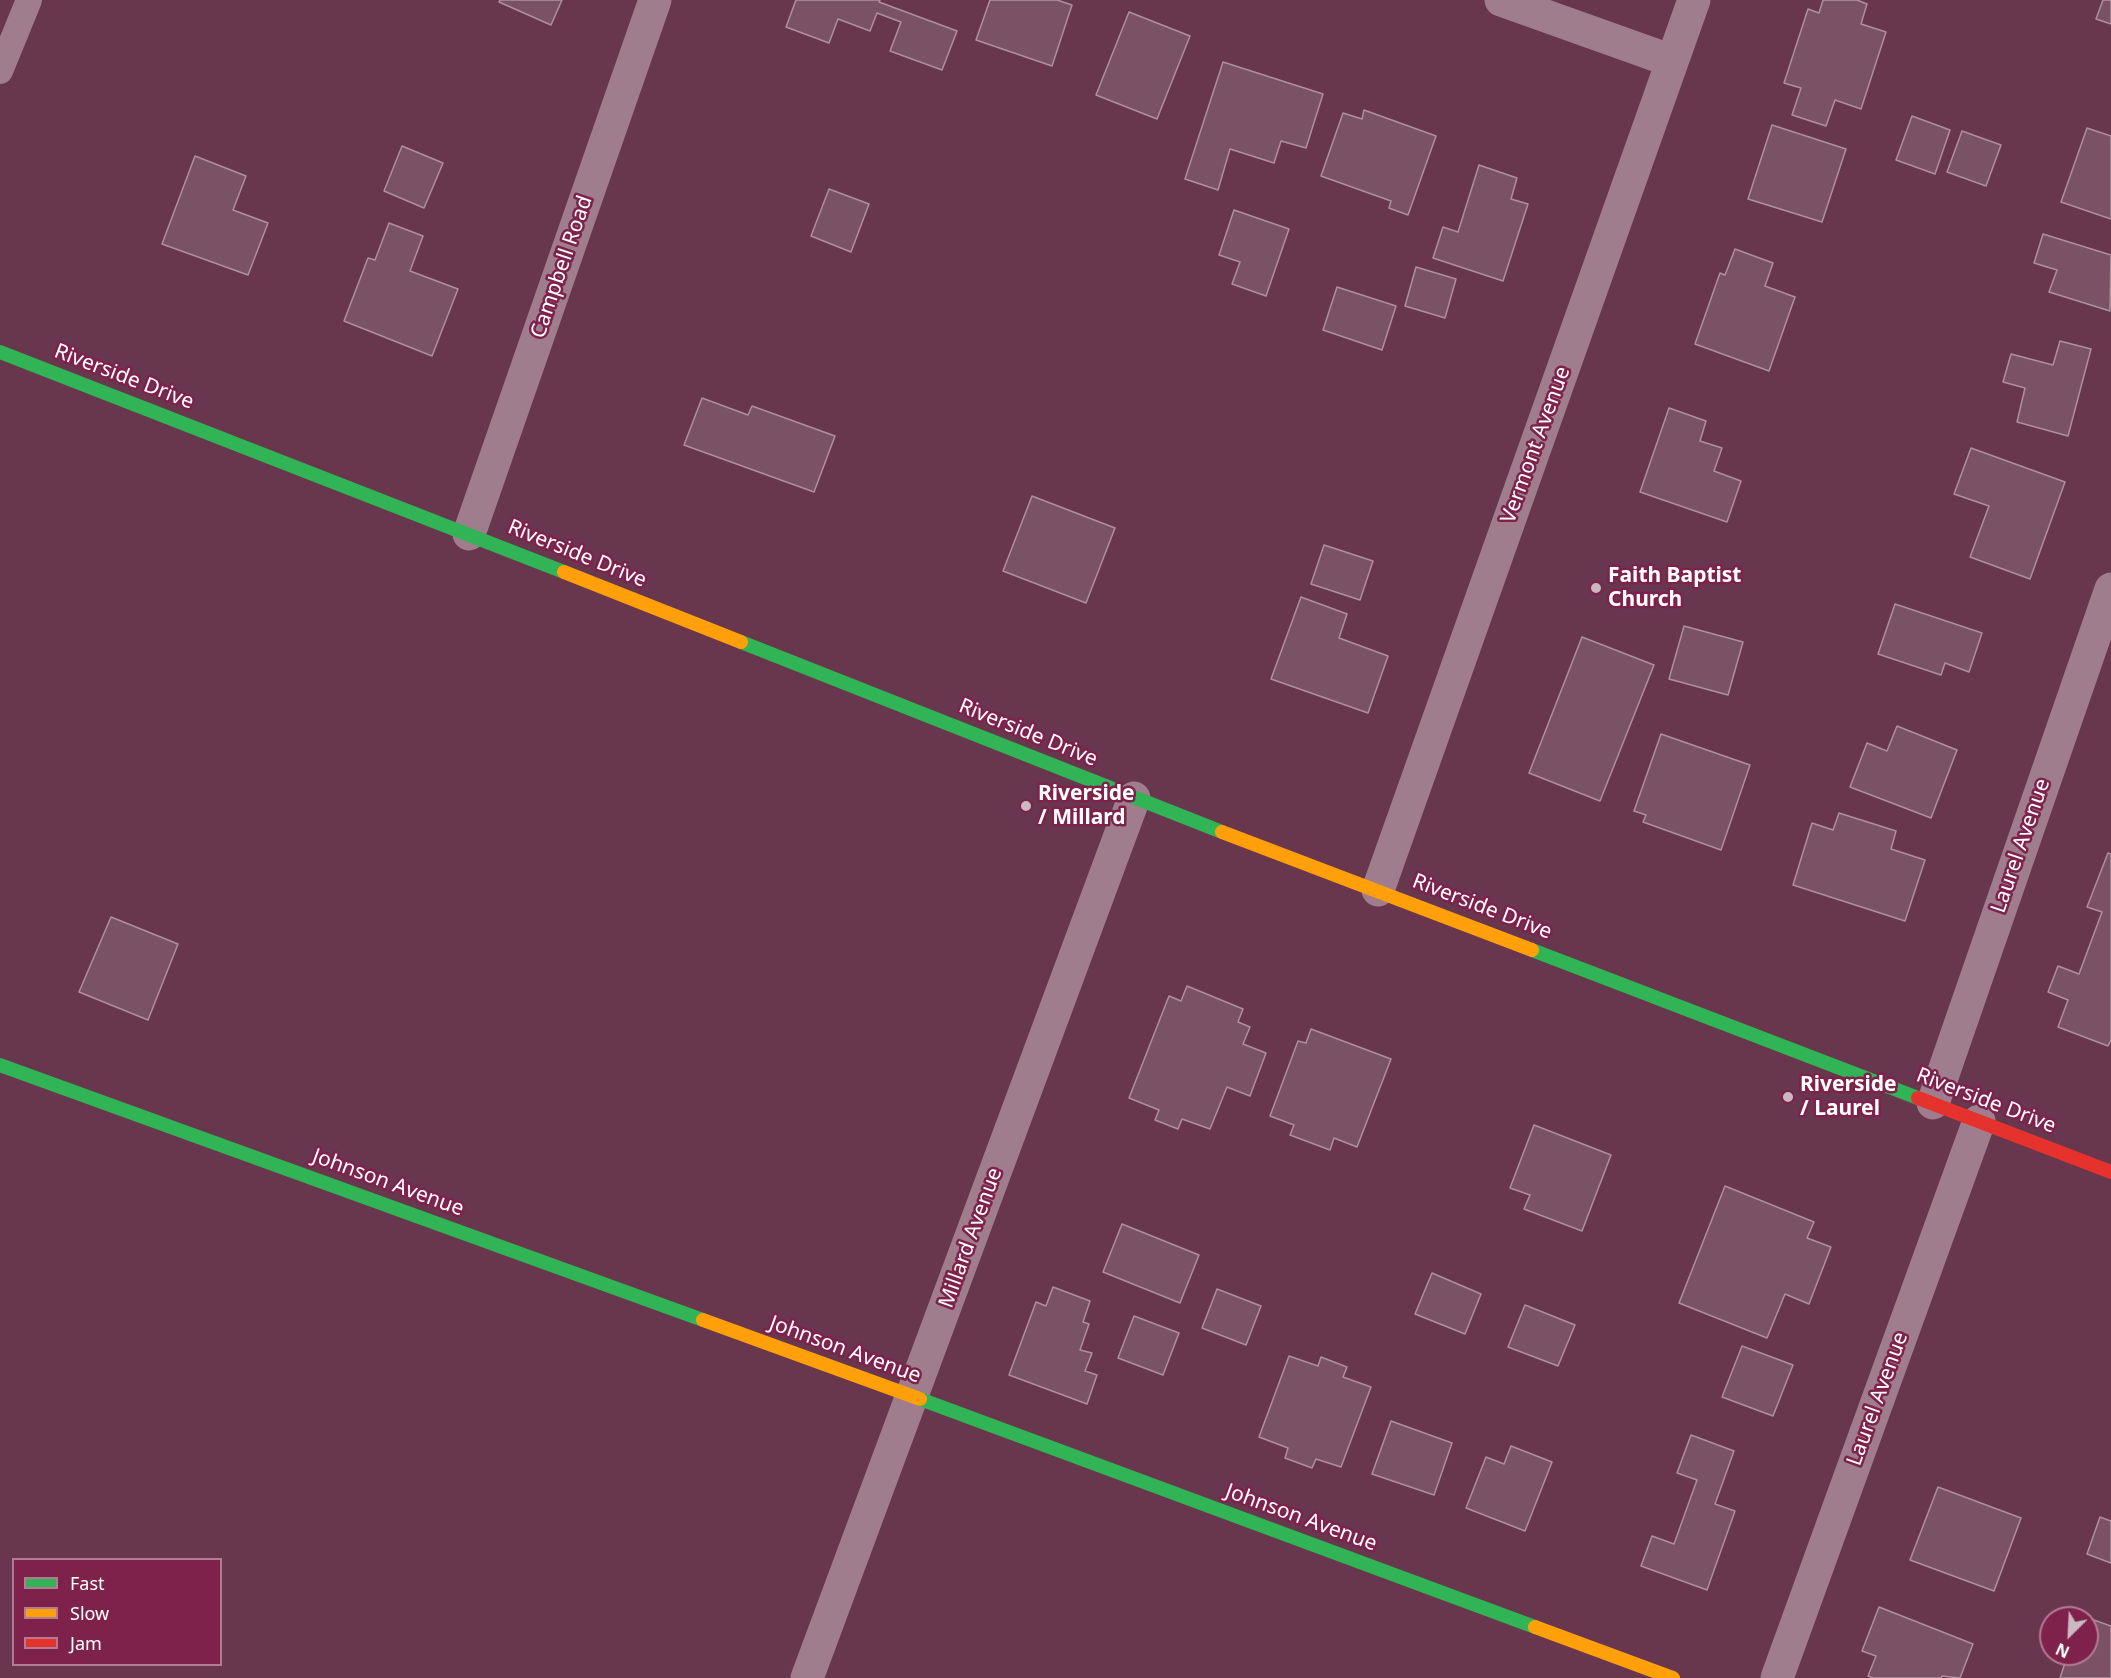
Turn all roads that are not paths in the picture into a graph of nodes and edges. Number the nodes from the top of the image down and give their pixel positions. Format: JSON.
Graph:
{"nodes":[{"id":1,"x":29,"y":0,"type":"edge"},
{"id":2,"x":655,"y":0,"type":"edge"},
{"id":3,"x":1501,"y":0,"type":"edge"},
{"id":4,"x":1694,"y":0,"type":"edge"},
{"id":5,"x":1672,"y":61,"type":"junction"},
{"id":6,"x":0,"y":72,"type":"edge"},
{"id":7,"x":0,"y":352,"type":"edge"},
{"id":8,"x":469,"y":534,"type":"junction"},
{"id":9,"x":2111,"y":589,"type":"edge"},
{"id":10,"x":1134,"y":798,"type":"junction"},
{"id":11,"x":1378,"y":890,"type":"junction"},
{"id":12,"x":0,"y":1065,"type":"edge"},
{"id":13,"x":1933,"y":1103,"type":"junction"},
{"id":14,"x":1979,"y":1121,"type":"junction"},
{"id":15,"x":2111,"y":1172,"type":"edge"},
{"id":16,"x":912,"y":1396,"type":"junction"},
{"id":17,"x":807,"y":1678,"type":"edge"},
{"id":18,"x":1673,"y":1678,"type":"edge"},
{"id":19,"x":1777,"y":1678,"type":"edge"}],
"edges":[{"from":1,"to":6,"type":"lane"},
{"from":2,"to":8,"type":"street","name":"Campbell Road"},
{"from":3,"to":5,"type":"street"},
{"from":4,"to":5,"type":"street","name":"Vermont Avenue"},
{"from":5,"to":11,"type":"street","name":"Vermont Avenue"},
{"from":7,"to":8,"type":"main road","name":"Riverside Drive"},
{"from":8,"to":10,"type":"main road","name":"Riverside Drive"},
{"from":9,"to":13,"type":"street","name":"Laurel Avenue"},
{"from":10,"to":11,"type":"main road","name":"Riverside Drive"},
{"from":10,"to":16,"type":"street","name":"Millard Avenue"},
{"from":11,"to":13,"type":"main road","name":"Riverside Drive"},
{"from":12,"to":16,"type":"main road","name":"Johnson Avenue"},
{"from":13,"to":14,"type":"main road","name":"Riverside Drive"},
{"from":14,"to":15,"type":"main road","name":"Riverside Drive"},
{"from":14,"to":19,"type":"street","name":"Laurel Avenue"},
{"from":16,"to":17,"type":"street","name":"Millard Avenue"},
{"from":16,"to":18,"type":"main road","name":"Johnson Avenue"}]}
